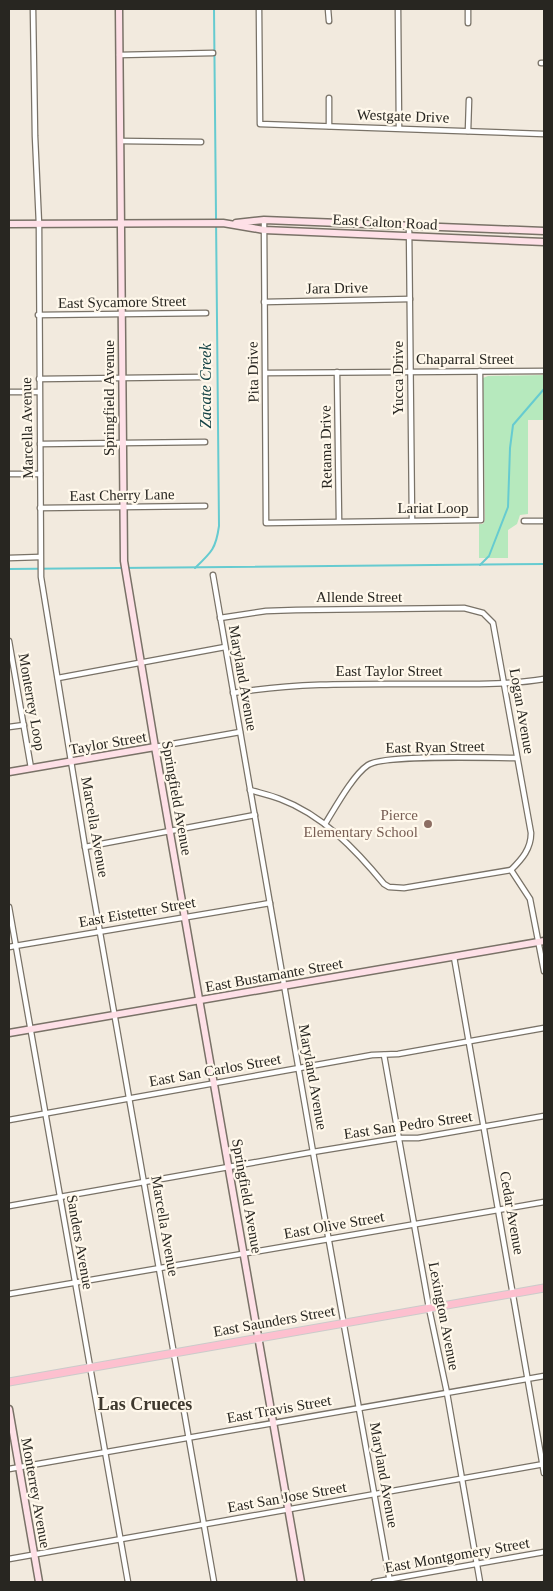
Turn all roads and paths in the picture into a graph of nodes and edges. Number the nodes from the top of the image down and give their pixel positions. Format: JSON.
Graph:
{"nodes":[{"id":1,"x":32,"y":9,"type":"edge"},
{"id":2,"x":119,"y":9,"type":"edge"},
{"id":3,"x":259,"y":9,"type":"edge"},
{"id":4,"x":328,"y":9,"type":"edge"},
{"id":5,"x":398,"y":9,"type":"edge"},
{"id":6,"x":468,"y":9,"type":"edge"},
{"id":7,"x":329,"y":21,"type":"dead end"},
{"id":8,"x":468,"y":23,"type":"dead end"},
{"id":9,"x":212,"y":53,"type":"dead end"},
{"id":10,"x":119,"y":55,"type":"junction"},
{"id":11,"x":329,"y":98,"type":"dead end"},
{"id":12,"x":469,"y":100,"type":"dead end"},
{"id":13,"x":329,"y":126,"type":"junction"},
{"id":14,"x":399,"y":128,"type":"junction"},
{"id":15,"x":468,"y":131,"type":"junction"},
{"id":16,"x":544,"y":134,"type":"edge"},
{"id":17,"x":121,"y":142,"type":"junction"},
{"id":18,"x":201,"y":142,"type":"dead end"},
{"id":19,"x":264,"y":220,"type":"junction"},
{"id":20,"x":120,"y":223,"type":"junction"},
{"id":21,"x":224,"y":223,"type":"junction"},
{"id":22,"x":338,"y":223,"type":"junction"},
{"id":23,"x":9,"y":224,"type":"edge"},
{"id":24,"x":39,"y":224,"type":"junction"},
{"id":25,"x":409,"y":226,"type":"junction"},
{"id":26,"x":264,"y":230,"type":"junction"},
{"id":27,"x":514,"y":230,"type":"junction"},
{"id":28,"x":544,"y":232,"type":"edge"},
{"id":29,"x":338,"y":233,"type":"junction"},
{"id":30,"x":409,"y":236,"type":"junction"},
{"id":31,"x":513,"y":240,"type":"junction"},
{"id":32,"x":544,"y":242,"type":"edge"},
{"id":33,"x":410,"y":299,"type":"junction"},
{"id":34,"x":264,"y":302,"type":"junction"},
{"id":35,"x":206,"y":313,"type":"dead end"},
{"id":36,"x":121,"y":314,"type":"junction"},
{"id":37,"x":38,"y":315,"type":"junction"},
{"id":38,"x":544,"y":370,"type":"edge"},
{"id":39,"x":410,"y":371,"type":"junction"},
{"id":40,"x":480,"y":371,"type":"junction"},
{"id":41,"x":337,"y":372,"type":"junction"},
{"id":42,"x":266,"y":373,"type":"junction"},
{"id":43,"x":202,"y":377,"type":"dead end"},
{"id":44,"x":122,"y":378,"type":"junction"},
{"id":45,"x":39,"y":380,"type":"junction"},
{"id":46,"x":9,"y":392,"type":"edge"},
{"id":47,"x":39,"y":392,"type":"junction"},
{"id":48,"x":205,"y":442,"type":"dead end"},
{"id":49,"x":122,"y":443,"type":"junction"},
{"id":50,"x":40,"y":444,"type":"junction"},
{"id":51,"x":9,"y":474,"type":"edge"},
{"id":52,"x":40,"y":474,"type":"junction"},
{"id":53,"x":205,"y":506,"type":"dead end"},
{"id":54,"x":123,"y":507,"type":"junction"},
{"id":55,"x":40,"y":508,"type":"junction"},
{"id":56,"x":412,"y":520,"type":"junction"},
{"id":57,"x":339,"y":521,"type":"junction"},
{"id":58,"x":524,"y":521,"type":"dead end"},
{"id":59,"x":544,"y":521,"type":"edge"},
{"id":60,"x":266,"y":523,"type":"joint"},
{"id":61,"x":9,"y":558,"type":"edge"},
{"id":62,"x":40,"y":560,"type":"junction"},
{"id":63,"x":213,"y":575,"type":"dead end"},
{"id":64,"x":220,"y":618,"type":"junction"},
{"id":65,"x":493,"y":623,"type":"joint"},
{"id":66,"x":9,"y":641,"type":"edge"},
{"id":67,"x":226,"y":647,"type":"junction"},
{"id":68,"x":141,"y":662,"type":"junction"},
{"id":69,"x":58,"y":678,"type":"junction"},
{"id":70,"x":544,"y":679,"type":"edge"},
{"id":71,"x":504,"y":684,"type":"junction"},
{"id":72,"x":233,"y":692,"type":"junction"},
{"id":73,"x":24,"y":725,"type":"junction"},
{"id":74,"x":9,"y":727,"type":"edge"},
{"id":75,"x":240,"y":732,"type":"junction"},
{"id":76,"x":155,"y":747,"type":"junction"},
{"id":77,"x":518,"y":758,"type":"junction"},
{"id":78,"x":71,"y":762,"type":"junction"},
{"id":79,"x":32,"y":768,"type":"junction"},
{"id":80,"x":9,"y":772,"type":"edge"},
{"id":81,"x":250,"y":790,"type":"junction"},
{"id":82,"x":255,"y":815,"type":"junction"},
{"id":83,"x":324,"y":824,"type":"junction"},
{"id":84,"x":170,"y":832,"type":"junction"},
{"id":85,"x":86,"y":847,"type":"junction"},
{"id":86,"x":511,"y":870,"type":"junction"},
{"id":87,"x":270,"y":902,"type":"junction"},
{"id":88,"x":9,"y":906,"type":"edge"},
{"id":89,"x":185,"y":917,"type":"junction"},
{"id":90,"x":100,"y":931,"type":"junction"},
{"id":91,"x":542,"y":942,"type":"edge"},
{"id":92,"x":16,"y":946,"type":"junction"},
{"id":93,"x":9,"y":947,"type":"edge"},
{"id":94,"x":454,"y":957,"type":"junction"},
{"id":95,"x":544,"y":971,"type":"edge"},
{"id":96,"x":285,"y":986,"type":"junction"},
{"id":97,"x":200,"y":1001,"type":"junction"},
{"id":98,"x":115,"y":1015,"type":"junction"},
{"id":99,"x":544,"y":1028,"type":"edge"},
{"id":100,"x":30,"y":1030,"type":"junction"},
{"id":101,"x":9,"y":1033,"type":"edge"},
{"id":102,"x":469,"y":1042,"type":"junction"},
{"id":103,"x":384,"y":1055,"type":"junction"},
{"id":104,"x":299,"y":1068,"type":"junction"},
{"id":105,"x":214,"y":1083,"type":"junction"},
{"id":106,"x":129,"y":1098,"type":"junction"},
{"id":107,"x":45,"y":1113,"type":"junction"},
{"id":108,"x":544,"y":1116,"type":"edge"},
{"id":109,"x":9,"y":1120,"type":"edge"},
{"id":110,"x":484,"y":1127,"type":"junction"},
{"id":111,"x":398,"y":1138,"type":"junction"},
{"id":112,"x":313,"y":1152,"type":"junction"},
{"id":113,"x":229,"y":1167,"type":"junction"},
{"id":114,"x":144,"y":1182,"type":"junction"},
{"id":115,"x":60,"y":1197,"type":"junction"},
{"id":116,"x":544,"y":1202,"type":"edge"},
{"id":117,"x":9,"y":1206,"type":"edge"},
{"id":118,"x":498,"y":1209,"type":"junction"},
{"id":119,"x":414,"y":1224,"type":"junction"},
{"id":120,"x":329,"y":1238,"type":"junction"},
{"id":121,"x":244,"y":1253,"type":"junction"},
{"id":122,"x":159,"y":1267,"type":"junction"},
{"id":123,"x":74,"y":1282,"type":"junction"},
{"id":124,"x":544,"y":1288,"type":"edge"},
{"id":125,"x":9,"y":1294,"type":"edge"},
{"id":126,"x":513,"y":1294,"type":"junction"},
{"id":127,"x":428,"y":1308,"type":"junction"},
{"id":128,"x":343,"y":1323,"type":"junction"},
{"id":129,"x":259,"y":1338,"type":"junction"},
{"id":130,"x":175,"y":1353,"type":"junction"},
{"id":131,"x":91,"y":1368,"type":"junction"},
{"id":132,"x":544,"y":1376,"type":"edge"},
{"id":133,"x":528,"y":1378,"type":"junction"},
{"id":134,"x":9,"y":1382,"type":"edge"},
{"id":135,"x":447,"y":1393,"type":"junction"},
{"id":136,"x":360,"y":1408,"type":"junction"},
{"id":137,"x":9,"y":1409,"type":"edge"},
{"id":138,"x":273,"y":1422,"type":"junction"},
{"id":139,"x":189,"y":1438,"type":"junction"},
{"id":140,"x":106,"y":1452,"type":"junction"},
{"id":141,"x":544,"y":1464,"type":"edge"},
{"id":142,"x":19,"y":1467,"type":"junction"},
{"id":143,"x":9,"y":1469,"type":"edge"},
{"id":144,"x":544,"y":1473,"type":"edge"},
{"id":145,"x":462,"y":1478,"type":"junction"},
{"id":146,"x":375,"y":1494,"type":"junction"},
{"id":147,"x":288,"y":1510,"type":"junction"},
{"id":148,"x":204,"y":1525,"type":"junction"},
{"id":149,"x":120,"y":1540,"type":"junction"},
{"id":150,"x":544,"y":1552,"type":"edge"},
{"id":151,"x":34,"y":1554,"type":"junction"},
{"id":152,"x":9,"y":1559,"type":"edge"},
{"id":153,"x":477,"y":1564,"type":"junction"},
{"id":154,"x":390,"y":1581,"type":"edge"},
{"id":155,"x":39,"y":1582,"type":"edge"},
{"id":156,"x":128,"y":1582,"type":"edge"},
{"id":157,"x":214,"y":1582,"type":"edge"},
{"id":158,"x":301,"y":1582,"type":"edge"},
{"id":159,"x":374,"y":1582,"type":"edge"},
{"id":160,"x":480,"y":1582,"type":"edge"}],
"edges":[{"from":1,"to":24,"type":"street","name":"Marcella Avenue"},
{"from":2,"to":10,"type":"main road","name":"Springfield Avenue"},
{"from":3,"to":13,"type":"street","name":"Westgate Drive"},
{"from":4,"to":7,"type":"street"},
{"from":5,"to":14,"type":"street"},
{"from":6,"to":8,"type":"street"},
{"from":9,"to":10,"type":"street"},
{"from":10,"to":17,"type":"main road","name":"Springfield Avenue"},
{"from":11,"to":13,"type":"street"},
{"from":12,"to":15,"type":"street"},
{"from":13,"to":14,"type":"street","name":"Westgate Drive"},
{"from":14,"to":15,"type":"street","name":"Westgate Drive"},
{"from":15,"to":16,"type":"street","name":"Westgate Drive"},
{"from":17,"to":18,"type":"street"},
{"from":17,"to":20,"type":"main road","name":"Springfield Avenue"},
{"from":19,"to":21,"type":"main road","name":"East Calton Road"},
{"from":19,"to":22,"type":"main road","name":"East Calton Road"},
{"from":19,"to":26,"type":"street","name":"Pita Drive"},
{"from":20,"to":21,"type":"main road","name":"East Calton Road"},
{"from":20,"to":24,"type":"main road","name":"East Calton Road"},
{"from":20,"to":36,"type":"main road","name":"Springfield Avenue"},
{"from":21,"to":26,"type":"main road","name":"East Calton Road"},
{"from":22,"to":25,"type":"main road","name":"East Calton Road"},
{"from":22,"to":29,"type":"main road"},
{"from":23,"to":24,"type":"main road","name":"East Calton Road"},
{"from":24,"to":37,"type":"street","name":"Marcella Avenue"},
{"from":25,"to":27,"type":"main road","name":"East Calton Road"},
{"from":25,"to":30,"type":"street","name":"Yucca Drive"},
{"from":26,"to":29,"type":"main road","name":"East Calton Road"},
{"from":26,"to":34,"type":"street","name":"Pita Drive"},
{"from":27,"to":28,"type":"main road","name":"East Calton Road"},
{"from":27,"to":31,"type":"main road"},
{"from":29,"to":30,"type":"main road","name":"East Calton Road"},
{"from":30,"to":31,"type":"main road","name":"East Calton Road"},
{"from":30,"to":33,"type":"street","name":"Yucca Drive"},
{"from":31,"to":32,"type":"main road","name":"East Calton Road"},
{"from":33,"to":34,"type":"street","name":"Jara Drive"},
{"from":33,"to":39,"type":"street","name":"Yucca Drive"},
{"from":34,"to":42,"type":"street","name":"Pita Drive"},
{"from":35,"to":36,"type":"street","name":"East Sycamore Street"},
{"from":36,"to":37,"type":"street","name":"East Sycamore Street"},
{"from":36,"to":44,"type":"main road","name":"Springfield Avenue"},
{"from":37,"to":45,"type":"street","name":"Marcella Avenue"},
{"from":38,"to":40,"type":"street","name":"Chaparral Street"},
{"from":39,"to":40,"type":"street","name":"Chaparral Street"},
{"from":39,"to":41,"type":"street","name":"Chaparral Street"},
{"from":39,"to":56,"type":"street","name":"Yucca Drive"},
{"from":40,"to":56,"type":"street","name":"Lariat Loop"},
{"from":41,"to":42,"type":"street","name":"Chaparral Street"},
{"from":41,"to":57,"type":"street","name":"Retama Drive"},
{"from":42,"to":60,"type":"street","name":"Pita Drive"},
{"from":43,"to":44,"type":"street"},
{"from":44,"to":45,"type":"street"},
{"from":44,"to":49,"type":"main road","name":"Springfield Avenue"},
{"from":45,"to":47,"type":"street","name":"Marcella Avenue"},
{"from":46,"to":47,"type":"street"},
{"from":47,"to":50,"type":"street","name":"Marcella Avenue"},
{"from":48,"to":49,"type":"street"},
{"from":49,"to":50,"type":"street"},
{"from":49,"to":54,"type":"main road","name":"Springfield Avenue"},
{"from":50,"to":52,"type":"street","name":"Marcella Avenue"},
{"from":51,"to":52,"type":"street"},
{"from":52,"to":55,"type":"street","name":"Marcella Avenue"},
{"from":53,"to":54,"type":"street","name":"East Cherry Lane"},
{"from":54,"to":55,"type":"street","name":"East Cherry Lane"},
{"from":54,"to":68,"type":"main road","name":"Springfield Avenue"},
{"from":55,"to":62,"type":"street","name":"Marcella Avenue"},
{"from":56,"to":57,"type":"street","name":"Lariat Loop"},
{"from":57,"to":60,"type":"street","name":"Lariat Loop"},
{"from":58,"to":59,"type":"street"},
{"from":61,"to":62,"type":"street"},
{"from":62,"to":69,"type":"street","name":"Marcella Avenue"},
{"from":63,"to":64,"type":"street","name":"Maryland Avenue"},
{"from":64,"to":65,"type":"street","name":"Allende Street"},
{"from":64,"to":67,"type":"street","name":"Maryland Avenue"},
{"from":65,"to":71,"type":"street","name":"Logan Avenue"},
{"from":66,"to":73,"type":"street","name":"Monterrey Loop"},
{"from":67,"to":68,"type":"street"},
{"from":67,"to":72,"type":"street","name":"Maryland Avenue"},
{"from":68,"to":69,"type":"street"},
{"from":68,"to":76,"type":"main road","name":"Springfield Avenue"},
{"from":69,"to":78,"type":"street","name":"Marcella Avenue"},
{"from":70,"to":71,"type":"street","name":"East Taylor Street"},
{"from":71,"to":72,"type":"street","name":"East Taylor Street"},
{"from":71,"to":77,"type":"street","name":"Logan Avenue"},
{"from":72,"to":75,"type":"street","name":"Maryland Avenue"},
{"from":73,"to":74,"type":"street"},
{"from":73,"to":79,"type":"street","name":"Monterrey Loop"},
{"from":75,"to":76,"type":"street","name":"Taylor Street"},
{"from":75,"to":81,"type":"street","name":"Maryland Avenue"},
{"from":76,"to":78,"type":"main road","name":"Taylor Street"},
{"from":76,"to":84,"type":"main road","name":"Springfield Avenue"},
{"from":77,"to":83,"type":"street","name":"East Ryan Street"},
{"from":77,"to":86,"type":"street","name":"Logan Avenue"},
{"from":78,"to":79,"type":"main road","name":"Taylor Street"},
{"from":78,"to":85,"type":"street","name":"Marcella Avenue"},
{"from":79,"to":80,"type":"main road","name":"Taylor Street"},
{"from":81,"to":82,"type":"street","name":"Maryland Avenue"},
{"from":81,"to":83,"type":"street"},
{"from":82,"to":84,"type":"street"},
{"from":82,"to":87,"type":"street","name":"Maryland Avenue"},
{"from":83,"to":86,"type":"street"},
{"from":84,"to":85,"type":"street"},
{"from":84,"to":89,"type":"main road","name":"Springfield Avenue"},
{"from":85,"to":90,"type":"street","name":"Marcella Avenue"},
{"from":86,"to":91,"type":"street"},
{"from":87,"to":89,"type":"street","name":"East Eistetter Street"},
{"from":87,"to":96,"type":"street","name":"Maryland Avenue"},
{"from":88,"to":92,"type":"street","name":"Sanders Avenue"},
{"from":89,"to":90,"type":"street","name":"East Eistetter Street"},
{"from":89,"to":97,"type":"main road","name":"Springfield Avenue"},
{"from":90,"to":92,"type":"street","name":"East Eistetter Street"},
{"from":90,"to":98,"type":"street","name":"Marcella Avenue"},
{"from":91,"to":94,"type":"main road","name":"East Bustamante Street"},
{"from":91,"to":95,"type":"street"},
{"from":92,"to":93,"type":"street","name":"East Eistetter Street"},
{"from":92,"to":100,"type":"street","name":"Sanders Avenue"},
{"from":94,"to":96,"type":"main road","name":"East Bustamante Street"},
{"from":94,"to":102,"type":"street","name":"Cedar Avenue"},
{"from":96,"to":97,"type":"main road","name":"East Bustamante Street"},
{"from":96,"to":104,"type":"street","name":"Maryland Avenue"},
{"from":97,"to":98,"type":"main road","name":"East Bustamante Street"},
{"from":97,"to":105,"type":"main road","name":"Springfield Avenue"},
{"from":98,"to":100,"type":"main road","name":"East Bustamante Street"},
{"from":98,"to":106,"type":"street","name":"Marcella Avenue"},
{"from":99,"to":102,"type":"street","name":"East San Carlos Street"},
{"from":100,"to":101,"type":"main road","name":"East Bustamante Street"},
{"from":100,"to":107,"type":"street","name":"Sanders Avenue"},
{"from":102,"to":103,"type":"street","name":"East San Carlos Street"},
{"from":102,"to":110,"type":"street","name":"Cedar Avenue"},
{"from":103,"to":104,"type":"street","name":"East San Carlos Street"},
{"from":103,"to":111,"type":"street","name":"Lexington Avenue"},
{"from":104,"to":105,"type":"street","name":"East San Carlos Street"},
{"from":104,"to":112,"type":"street","name":"Maryland Avenue"},
{"from":105,"to":106,"type":"street","name":"East San Carlos Street"},
{"from":105,"to":113,"type":"main road","name":"Springfield Avenue"},
{"from":106,"to":107,"type":"street","name":"East San Carlos Street"},
{"from":106,"to":114,"type":"street","name":"Marcella Avenue"},
{"from":107,"to":109,"type":"street","name":"East San Carlos Street"},
{"from":107,"to":115,"type":"street","name":"Sanders Avenue"},
{"from":108,"to":110,"type":"street","name":"East San Pedro Street"},
{"from":110,"to":111,"type":"street","name":"East San Pedro Street"},
{"from":110,"to":118,"type":"street","name":"Cedar Avenue"},
{"from":111,"to":112,"type":"street","name":"East San Pedro Street"},
{"from":111,"to":119,"type":"street","name":"Lexington Avenue"},
{"from":112,"to":113,"type":"street","name":"East San Pedro Street"},
{"from":112,"to":120,"type":"street","name":"Maryland Avenue"},
{"from":113,"to":114,"type":"street","name":"East San Pedro Street"},
{"from":113,"to":121,"type":"main road","name":"Springfield Avenue"},
{"from":114,"to":115,"type":"street","name":"East San Pedro Street"},
{"from":114,"to":122,"type":"street","name":"Marcella Avenue"},
{"from":115,"to":117,"type":"street","name":"East San Pedro Street"},
{"from":115,"to":123,"type":"street","name":"Sanders Avenue"},
{"from":116,"to":118,"type":"street","name":"East Olive Street"},
{"from":118,"to":119,"type":"street","name":"East Olive Street"},
{"from":118,"to":126,"type":"street","name":"Cedar Avenue"},
{"from":119,"to":120,"type":"street","name":"East Olive Street"},
{"from":119,"to":127,"type":"street","name":"Lexington Avenue"},
{"from":120,"to":121,"type":"street","name":"East Olive Street"},
{"from":120,"to":128,"type":"street","name":"Maryland Avenue"},
{"from":121,"to":122,"type":"street","name":"East Olive Street"},
{"from":121,"to":129,"type":"main road","name":"Springfield Avenue"},
{"from":122,"to":123,"type":"street","name":"East Olive Street"},
{"from":122,"to":130,"type":"street","name":"Marcella Avenue"},
{"from":123,"to":125,"type":"street","name":"East Olive Street"},
{"from":123,"to":131,"type":"street","name":"Sanders Avenue"},
{"from":124,"to":126,"type":"main road","name":"East Saunders Street"},
{"from":126,"to":127,"type":"main road","name":"East Saunders Street"},
{"from":126,"to":133,"type":"street","name":"Cedar Avenue"},
{"from":127,"to":128,"type":"main road","name":"East Saunders Street"},
{"from":127,"to":135,"type":"street","name":"Lexington Avenue"},
{"from":128,"to":129,"type":"main road","name":"East Saunders Street"},
{"from":128,"to":136,"type":"street","name":"Maryland Avenue"},
{"from":129,"to":130,"type":"main road","name":"East Saunders Street"},
{"from":129,"to":138,"type":"main road","name":"Springfield Avenue"},
{"from":130,"to":131,"type":"main road","name":"East Saunders Street"},
{"from":130,"to":139,"type":"street","name":"Marcella Avenue"},
{"from":131,"to":134,"type":"main road","name":"East Saunders Street"},
{"from":131,"to":140,"type":"street","name":"Sanders Avenue"},
{"from":132,"to":133,"type":"street","name":"East Travis Street"},
{"from":133,"to":135,"type":"street","name":"East Travis Street"},
{"from":133,"to":141,"type":"street","name":"Cedar Avenue"},
{"from":135,"to":136,"type":"street","name":"East Travis Street"},
{"from":135,"to":145,"type":"street","name":"Lexington Avenue"},
{"from":136,"to":138,"type":"street","name":"East Travis Street"},
{"from":136,"to":146,"type":"street","name":"Maryland Avenue"},
{"from":137,"to":142,"type":"main road","name":"Monterrey Avenue"},
{"from":138,"to":139,"type":"street","name":"East Travis Street"},
{"from":138,"to":147,"type":"main road","name":"Springfield Avenue"},
{"from":139,"to":140,"type":"street","name":"East Travis Street"},
{"from":139,"to":148,"type":"street","name":"Marcella Avenue"},
{"from":140,"to":142,"type":"street","name":"East Travis Street"},
{"from":140,"to":149,"type":"street","name":"Sanders Avenue"},
{"from":141,"to":144,"type":"street","name":"Cedar Avenue"},
{"from":141,"to":145,"type":"street","name":"East San Jose Street"},
{"from":142,"to":143,"type":"street","name":"East Travis Street"},
{"from":142,"to":151,"type":"main road","name":"Monterrey Avenue"},
{"from":145,"to":146,"type":"street","name":"East San Jose Street"},
{"from":145,"to":153,"type":"street","name":"Lexington Avenue"},
{"from":146,"to":147,"type":"street","name":"East San Jose Street"},
{"from":146,"to":154,"type":"street","name":"Maryland Avenue"},
{"from":147,"to":148,"type":"street","name":"East San Jose Street"},
{"from":147,"to":158,"type":"main road","name":"Springfield Avenue"},
{"from":148,"to":149,"type":"street","name":"East San Jose Street"},
{"from":148,"to":157,"type":"street","name":"Marcella Avenue"},
{"from":149,"to":151,"type":"street","name":"East San Jose Street"},
{"from":149,"to":156,"type":"street","name":"Sanders Avenue"},
{"from":150,"to":153,"type":"street","name":"East Montgomery Street"},
{"from":151,"to":152,"type":"street","name":"East San Jose Street"},
{"from":151,"to":155,"type":"main road","name":"Monterrey Avenue"},
{"from":153,"to":154,"type":"street","name":"East Montgomery Street"},
{"from":153,"to":160,"type":"street","name":"Lexington Avenue"},
{"from":154,"to":159,"type":"street","name":"East Montgomery Street"}]}
